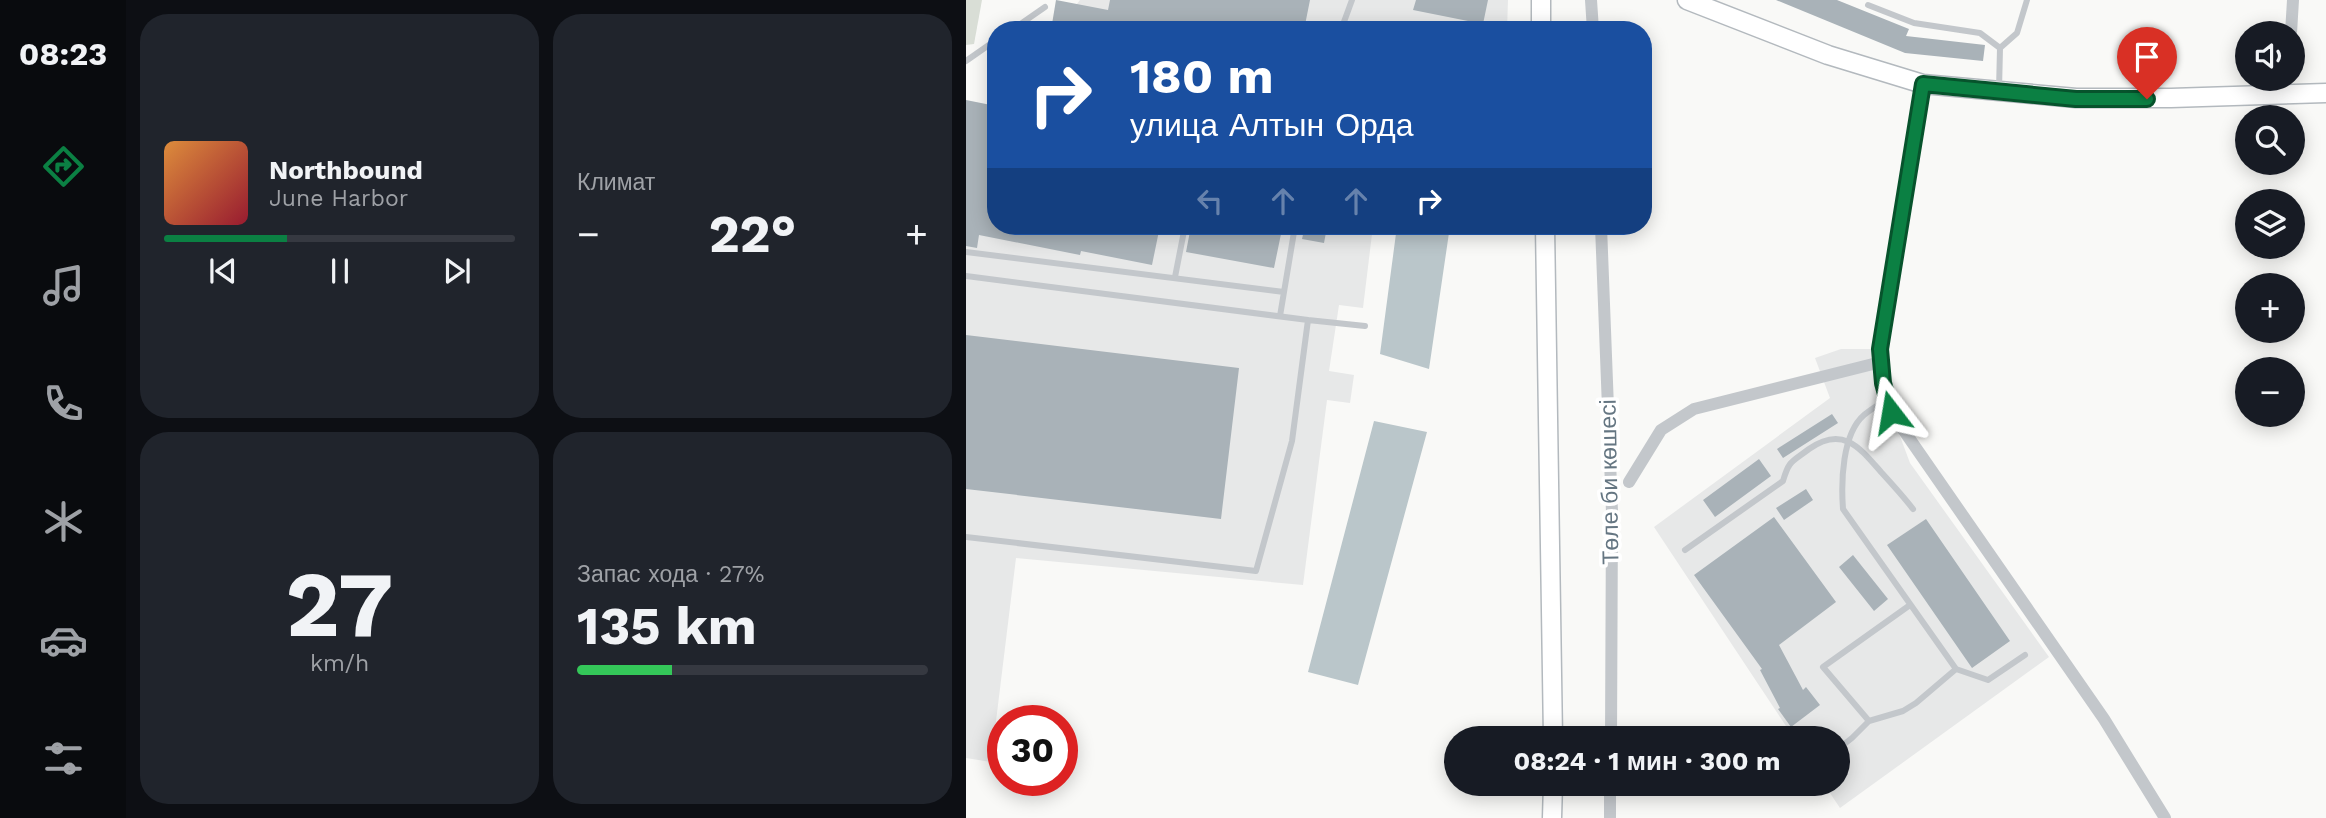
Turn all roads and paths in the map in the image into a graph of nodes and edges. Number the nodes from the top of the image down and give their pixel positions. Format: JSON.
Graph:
{"nodes":[{"id":1,"x":1352,"y":0,"type":"edge"},
{"id":2,"x":1541,"y":0,"type":"edge"},
{"id":3,"x":1591,"y":0,"type":"edge"},
{"id":4,"x":1687,"y":0,"type":"edge"},
{"id":5,"x":2026,"y":0,"type":"edge"},
{"id":6,"x":2293,"y":0,"type":"edge"},
{"id":7,"x":1868,"y":5,"type":"dead end"},
{"id":8,"x":1045,"y":7,"type":"dead end"},
{"id":9,"x":1025,"y":21,"type":"edge"},
{"id":10,"x":1344,"y":21,"type":"edge"},
{"id":11,"x":1542,"y":21,"type":"edge"},
{"id":12,"x":1592,"y":21,"type":"edge"},
{"id":13,"x":2292,"y":21,"type":"edge"},
{"id":14,"x":987,"y":46,"type":"edge"},
{"id":15,"x":2000,"y":48,"type":"junction"},
{"id":16,"x":966,"y":61,"type":"edge"},
{"id":17,"x":1923,"y":84,"type":"junction"},
{"id":18,"x":2240,"y":91,"type":"edge"},
{"id":19,"x":2305,"y":91,"type":"edge"},
{"id":20,"x":1999,"y":92,"type":"junction"},
{"id":21,"x":2326,"y":93,"type":"edge"},
{"id":22,"x":1183,"y":235,"type":"edge"},
{"id":23,"x":1294,"y":235,"type":"edge"},
{"id":24,"x":1545,"y":235,"type":"edge"},
{"id":25,"x":1601,"y":235,"type":"edge"},
{"id":26,"x":966,"y":252,"type":"edge"},
{"id":27,"x":966,"y":276,"type":"edge"},
{"id":28,"x":1175,"y":277,"type":"junction"},
{"id":29,"x":1284,"y":292,"type":"junction"},
{"id":30,"x":1280,"y":316,"type":"junction"},
{"id":31,"x":1308,"y":320,"type":"junction"},
{"id":32,"x":1365,"y":326,"type":"dead end"},
{"id":33,"x":1881,"y":362,"type":"junction"},
{"id":34,"x":1887,"y":399,"type":"junction"},
{"id":35,"x":1848,"y":441,"type":"junction"},
{"id":36,"x":1629,"y":482,"type":"dead end"},
{"id":37,"x":1913,"y":509,"type":"dead end"},
{"id":38,"x":966,"y":537,"type":"edge"},
{"id":39,"x":1685,"y":550,"type":"dead end"},
{"id":40,"x":1910,"y":605,"type":"junction"},
{"id":41,"x":2025,"y":654,"type":"dead end"},
{"id":42,"x":1956,"y":669,"type":"junction"},
{"id":43,"x":1869,"y":721,"type":"junction"},
{"id":44,"x":1553,"y":726,"type":"edge"},
{"id":45,"x":1611,"y":726,"type":"edge"},
{"id":46,"x":1850,"y":740,"type":"edge"},
{"id":47,"x":1553,"y":796,"type":"edge"},
{"id":48,"x":1610,"y":796,"type":"edge"},
{"id":49,"x":1552,"y":818,"type":"edge"},
{"id":50,"x":1610,"y":818,"type":"edge"},
{"id":51,"x":2165,"y":818,"type":"edge"}],
"edges":[{"from":1,"to":10,"type":"lane"},
{"from":2,"to":11,"type":"main road"},
{"from":3,"to":12,"type":"street"},
{"from":4,"to":17,"type":"main road"},
{"from":5,"to":15,"type":"lane"},
{"from":6,"to":13,"type":"street"},
{"from":7,"to":15,"type":"lane"},
{"from":8,"to":9,"type":"lane"},
{"from":14,"to":16,"type":"lane"},
{"from":15,"to":20,"type":"lane"},
{"from":17,"to":20,"type":"main road"},
{"from":17,"to":33,"type":"street"},
{"from":18,"to":20,"type":"main road"},
{"from":19,"to":21,"type":"main road"},
{"from":22,"to":28,"type":"lane"},
{"from":23,"to":29,"type":"lane"},
{"from":24,"to":44,"type":"main road"},
{"from":25,"to":45,"type":"street","name":"Төле би көшесі"},
{"from":26,"to":28,"type":"lane"},
{"from":27,"to":30,"type":"lane"},
{"from":28,"to":29,"type":"lane"},
{"from":29,"to":30,"type":"lane"},
{"from":30,"to":31,"type":"lane"},
{"from":31,"to":32,"type":"lane"},
{"from":31,"to":38,"type":"lane"},
{"from":33,"to":34,"type":"street"},
{"from":33,"to":36,"type":"street"},
{"from":34,"to":35,"type":"lane"},
{"from":34,"to":51,"type":"street"},
{"from":35,"to":37,"type":"lane"},
{"from":35,"to":39,"type":"lane"},
{"from":35,"to":40,"type":"lane"},
{"from":40,"to":42,"type":"lane"},
{"from":40,"to":43,"type":"lane"},
{"from":41,"to":42,"type":"lane"},
{"from":42,"to":43,"type":"lane"},
{"from":43,"to":46,"type":"lane"},
{"from":47,"to":49,"type":"main road"},
{"from":48,"to":50,"type":"street"}]}
